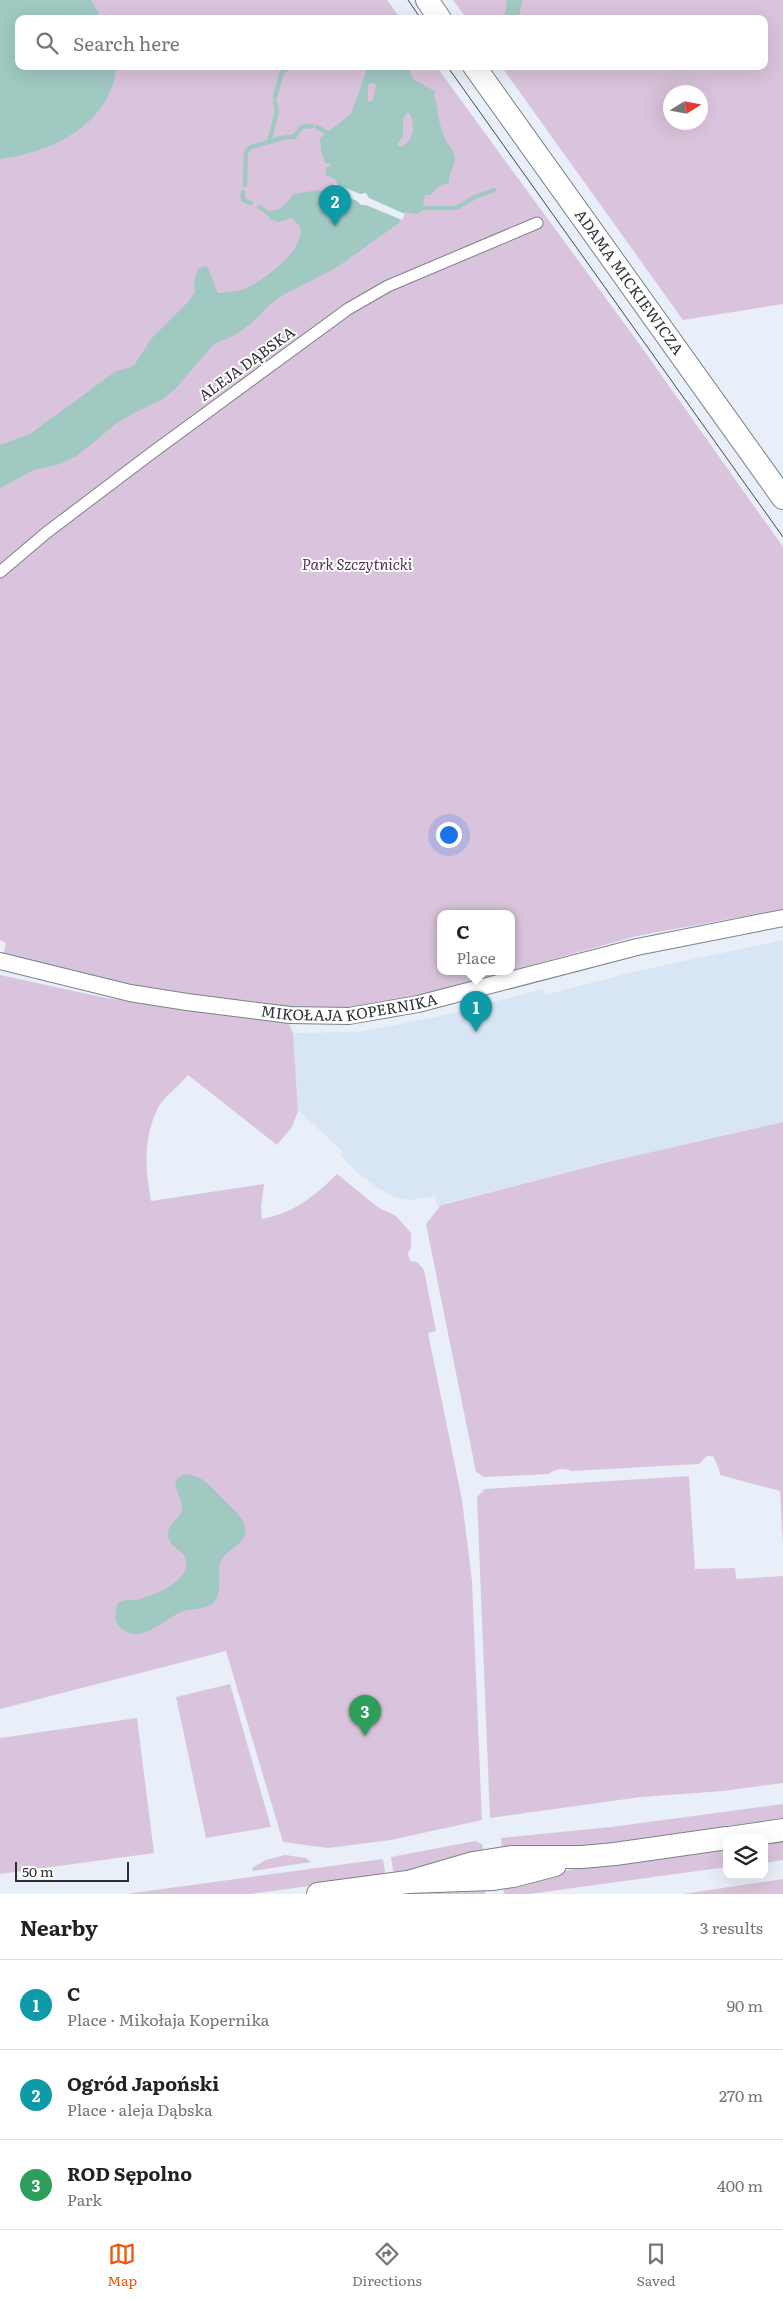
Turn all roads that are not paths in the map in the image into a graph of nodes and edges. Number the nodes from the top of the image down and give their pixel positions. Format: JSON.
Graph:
{"nodes":[{"id":1,"x":427,"y":0,"type":"edge"},
{"id":2,"x":437,"y":15,"type":"edge"},
{"id":3,"x":477,"y":70,"type":"edge"},
{"id":4,"x":537,"y":223,"type":"dead end"},
{"id":5,"x":783,"y":498,"type":"edge"},
{"id":6,"x":0,"y":572,"type":"edge"},
{"id":7,"x":783,"y":918,"type":"edge"},
{"id":8,"x":0,"y":961,"type":"edge"},
{"id":9,"x":783,"y":1830,"type":"edge"},
{"id":10,"x":756,"y":1834,"type":"edge"},
{"id":11,"x":723,"y":1839,"type":"edge"},
{"id":12,"x":318,"y":1894,"type":"edge"}],
"edges":[{"from":1,"to":2,"type":"main road"},
{"from":3,"to":5,"type":"main road","name":"ADAMA MICKIEWICZA"},
{"from":4,"to":6,"type":"street","name":"ALEJA DĄBSKA"},
{"from":7,"to":8,"type":"street","name":"MIKOŁAJA KOPERNIKA"},
{"from":9,"to":10,"type":"main road"},
{"from":11,"to":12,"type":"main road"}]}
